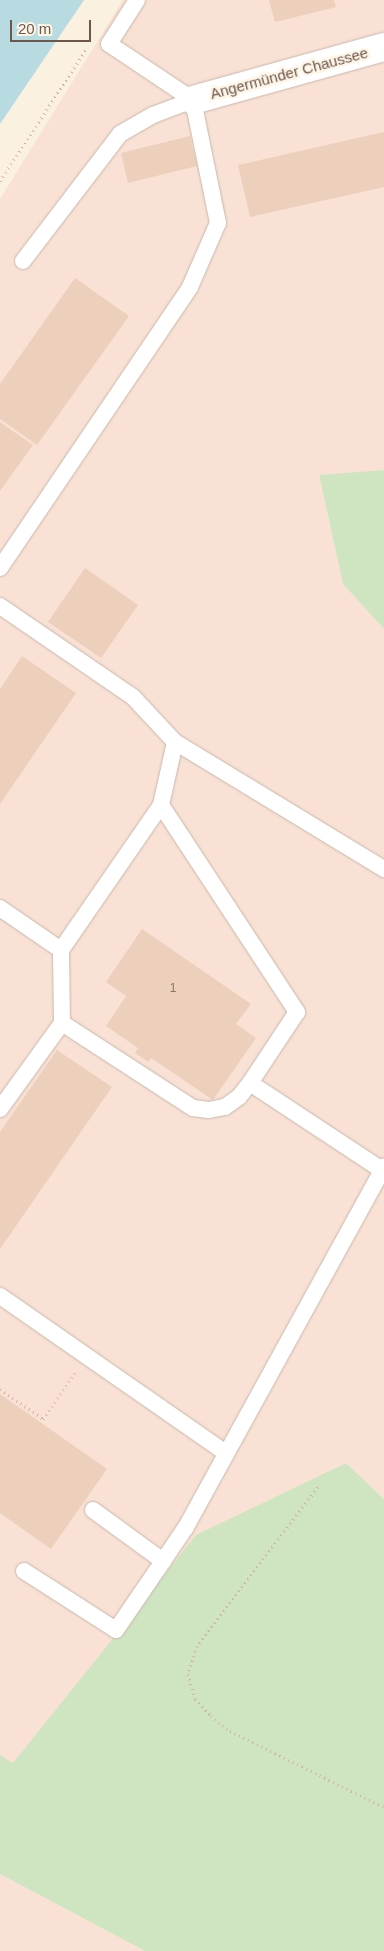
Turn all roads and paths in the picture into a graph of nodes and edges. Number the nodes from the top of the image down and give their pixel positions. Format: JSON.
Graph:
{"nodes":[{"id":1,"x":137,"y":0,"type":"edge"},
{"id":2,"x":109,"y":44,"type":"junction"},
{"id":3,"x":384,"y":47,"type":"edge"},
{"id":4,"x":193,"y":100,"type":"junction"},
{"id":5,"x":0,"y":181,"type":"edge"},
{"id":6,"x":23,"y":260,"type":"dead end"},
{"id":7,"x":0,"y":568,"type":"edge"},
{"id":8,"x":0,"y":606,"type":"edge"},
{"id":9,"x":175,"y":742,"type":"junction"},
{"id":10,"x":162,"y":805,"type":"junction"},
{"id":11,"x":384,"y":868,"type":"edge"},
{"id":12,"x":0,"y":908,"type":"edge"},
{"id":13,"x":61,"y":950,"type":"junction"},
{"id":14,"x":62,"y":1023,"type":"junction"},
{"id":15,"x":250,"y":1083,"type":"junction"},
{"id":16,"x":0,"y":1109,"type":"edge"},
{"id":17,"x":383,"y":1173,"type":"edge"},
{"id":18,"x":0,"y":1296,"type":"edge"},
{"id":19,"x":87,"y":1356,"type":"junction"},
{"id":20,"x":0,"y":1389,"type":"edge"},
{"id":21,"x":226,"y":1453,"type":"junction"},
{"id":22,"x":318,"y":1487,"type":"dead end"},
{"id":23,"x":93,"y":1510,"type":"dead end"},
{"id":24,"x":163,"y":1561,"type":"junction"},
{"id":25,"x":24,"y":1571,"type":"dead end"},
{"id":26,"x":384,"y":1807,"type":"edge"}],
"edges":[{"from":1,"to":2,"type":"lane"},
{"from":2,"to":4,"type":"lane"},
{"from":2,"to":5,"type":"path"},
{"from":3,"to":4,"type":"street","name":"Angermünder Chaussee"},
{"from":4,"to":6,"type":"lane"},
{"from":4,"to":7,"type":"lane"},
{"from":8,"to":9,"type":"lane"},
{"from":9,"to":10,"type":"lane"},
{"from":9,"to":11,"type":"lane"},
{"from":10,"to":13,"type":"lane"},
{"from":10,"to":15,"type":"lane"},
{"from":12,"to":13,"type":"lane"},
{"from":13,"to":14,"type":"lane"},
{"from":14,"to":15,"type":"lane"},
{"from":14,"to":16,"type":"lane"},
{"from":15,"to":17,"type":"lane"},
{"from":17,"to":21,"type":"lane"},
{"from":18,"to":19,"type":"lane"},
{"from":19,"to":20,"type":"path"},
{"from":19,"to":21,"type":"lane"},
{"from":21,"to":24,"type":"lane"},
{"from":22,"to":26,"type":"path"},
{"from":23,"to":24,"type":"lane"},
{"from":24,"to":25,"type":"lane"}]}
